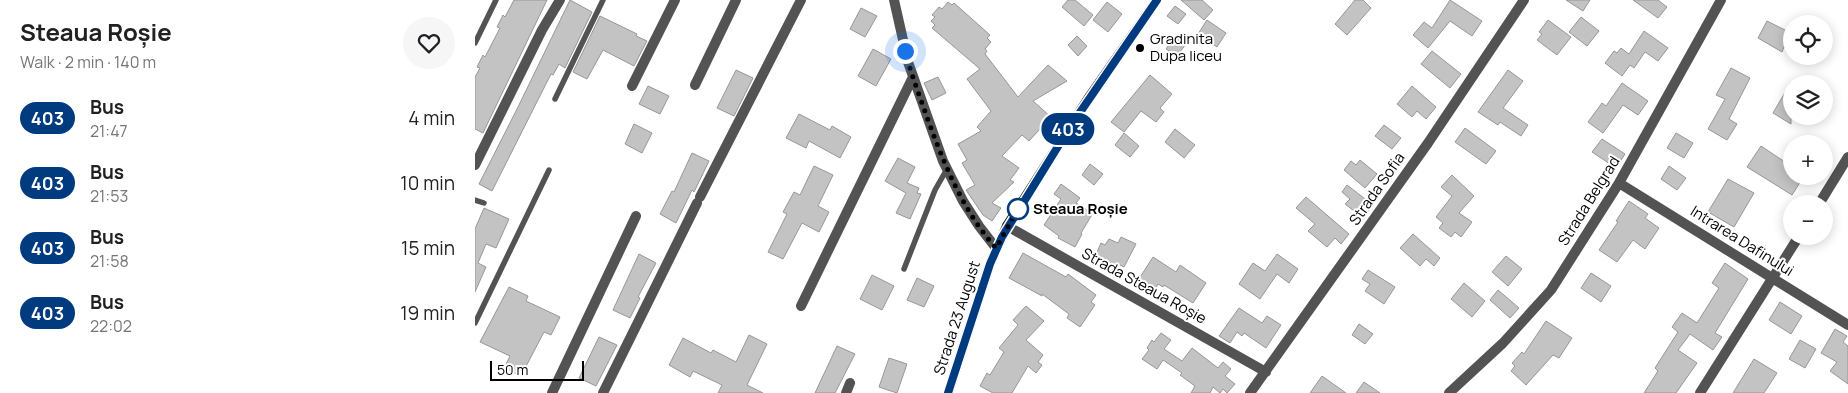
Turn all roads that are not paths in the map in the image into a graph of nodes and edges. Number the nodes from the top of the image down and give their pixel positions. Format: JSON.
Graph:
{"nodes":[{"id":1,"x":495,"y":0,"type":"edge"},
{"id":2,"x":560,"y":0,"type":"edge"},
{"id":3,"x":603,"y":0,"type":"edge"},
{"id":4,"x":675,"y":0,"type":"edge"},
{"id":5,"x":736,"y":0,"type":"edge"},
{"id":6,"x":801,"y":0,"type":"edge"},
{"id":7,"x":895,"y":0,"type":"edge"},
{"id":8,"x":1157,"y":0,"type":"edge"},
{"id":9,"x":1524,"y":0,"type":"edge"},
{"id":10,"x":1721,"y":0,"type":"edge"},
{"id":11,"x":475,"y":43,"type":"edge"},
{"id":12,"x":913,"y":78,"type":"junction"},
{"id":13,"x":695,"y":85,"type":"dead end"},
{"id":14,"x":632,"y":86,"type":"dead end"},
{"id":15,"x":555,"y":99,"type":"dead end"},
{"id":16,"x":1848,"y":157,"type":"edge"},
{"id":17,"x":475,"y":164,"type":"edge"},
{"id":18,"x":947,"y":169,"type":"junction"},
{"id":19,"x":549,"y":170,"type":"dead end"},
{"id":20,"x":1619,"y":183,"type":"junction"},
{"id":21,"x":1825,"y":195,"type":"edge"},
{"id":22,"x":475,"y":200,"type":"edge"},
{"id":23,"x":485,"y":203,"type":"dead end"},
{"id":24,"x":635,"y":216,"type":"dead end"},
{"id":25,"x":1007,"y":226,"type":"junction"},
{"id":26,"x":1793,"y":245,"type":"edge"},
{"id":27,"x":996,"y":248,"type":"junction"},
{"id":28,"x":904,"y":269,"type":"dead end"},
{"id":29,"x":1772,"y":278,"type":"junction"},
{"id":30,"x":801,"y":306,"type":"dead end"},
{"id":31,"x":475,"y":323,"type":"edge"},
{"id":32,"x":1848,"y":325,"type":"edge"},
{"id":33,"x":1266,"y":372,"type":"junction"},
{"id":34,"x":552,"y":393,"type":"edge"},
{"id":35,"x":603,"y":393,"type":"edge"},
{"id":36,"x":948,"y":393,"type":"edge"},
{"id":37,"x":1251,"y":393,"type":"edge"},
{"id":38,"x":1449,"y":393,"type":"edge"},
{"id":39,"x":1700,"y":393,"type":"edge"}],
"edges":[{"from":1,"to":11,"type":"lane"},
{"from":2,"to":17,"type":"street"},
{"from":3,"to":15,"type":"lane"},
{"from":4,"to":14,"type":"street"},
{"from":5,"to":13,"type":"street"},
{"from":6,"to":35,"type":"street"},
{"from":7,"to":12,"type":"street"},
{"from":8,"to":25,"type":"main road","name":"Strada 23 August"},
{"from":9,"to":33,"type":"street","name":"Strada Sofia"},
{"from":10,"to":20,"type":"street","name":"Strada Belgrad"},
{"from":12,"to":18,"type":"street"},
{"from":12,"to":30,"type":"street"},
{"from":16,"to":21,"type":"street"},
{"from":18,"to":27,"type":"street"},
{"from":18,"to":28,"type":"lane"},
{"from":19,"to":31,"type":"lane"},
{"from":20,"to":29,"type":"street","name":"Intrarea Dafinului"},
{"from":20,"to":38,"type":"street","name":"Strada Belgrad"},
{"from":22,"to":23,"type":"lane"},
{"from":24,"to":34,"type":"street"},
{"from":25,"to":27,"type":"main road","name":"Strada 23 August"},
{"from":25,"to":33,"type":"street","name":"Strada Steaua Roșie"},
{"from":26,"to":29,"type":"street"},
{"from":27,"to":36,"type":"main road","name":"Strada 23 August"},
{"from":29,"to":32,"type":"street","name":"Intrarea Dafinului"},
{"from":29,"to":39,"type":"street"},
{"from":33,"to":37,"type":"street","name":"Strada Sofia"}]}
